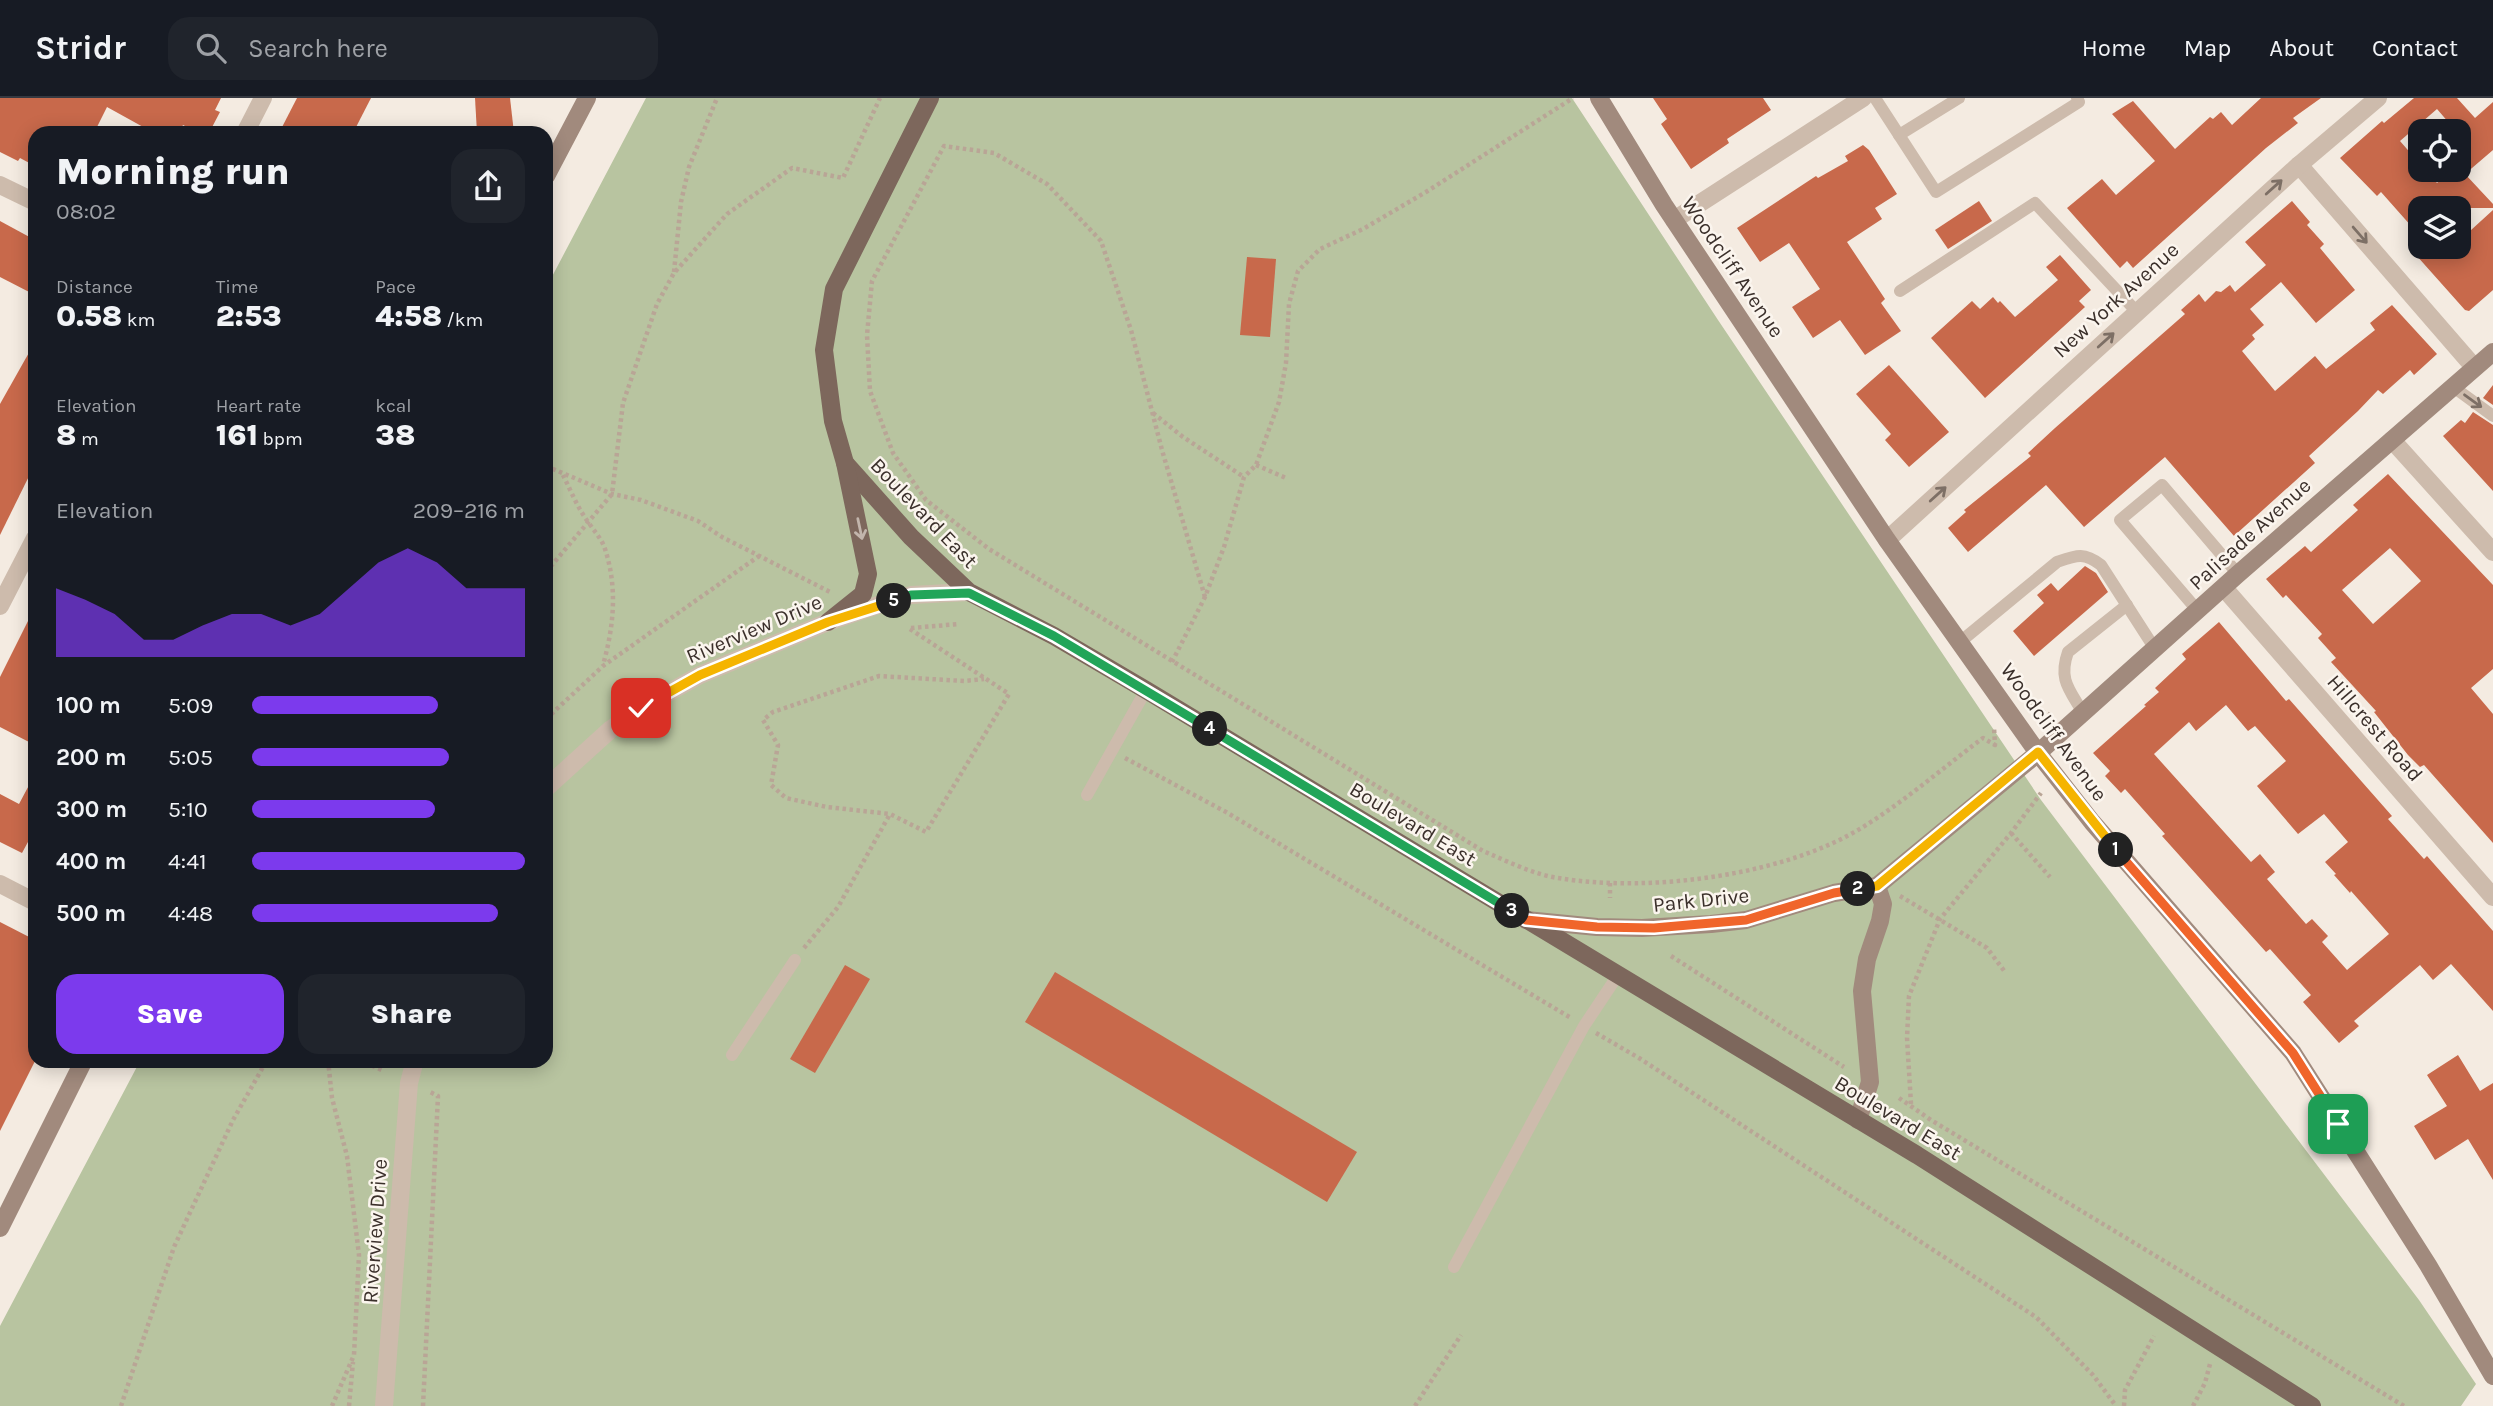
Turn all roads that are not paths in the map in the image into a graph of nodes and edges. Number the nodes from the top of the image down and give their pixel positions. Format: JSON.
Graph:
{"nodes":[{"id":1,"x":263,"y":98,"type":"edge"},
{"id":2,"x":587,"y":98,"type":"edge"},
{"id":3,"x":930,"y":98,"type":"edge"},
{"id":4,"x":1599,"y":98,"type":"edge"},
{"id":5,"x":1863,"y":98,"type":"edge"},
{"id":6,"x":1875,"y":98,"type":"edge"},
{"id":7,"x":1959,"y":98,"type":"edge"},
{"id":8,"x":2077,"y":98,"type":"edge"},
{"id":9,"x":2378,"y":98,"type":"edge"},
{"id":10,"x":249,"y":126,"type":"edge"},
{"id":11,"x":1899,"y":135,"type":"junction"},
{"id":12,"x":553,"y":163,"type":"edge"},
{"id":13,"x":2299,"y":164,"type":"junction"},
{"id":14,"x":0,"y":185,"type":"edge"},
{"id":15,"x":28,"y":199,"type":"edge"},
{"id":16,"x":1674,"y":220,"type":"junction"},
{"id":17,"x":1900,"y":291,"type":"dead end"},
{"id":18,"x":2137,"y":312,"type":"junction"},
{"id":19,"x":2493,"y":352,"type":"edge"},
{"id":20,"x":2474,"y":367,"type":"junction"},
{"id":21,"x":2452,"y":386,"type":"junction"},
{"id":22,"x":2493,"y":416,"type":"edge"},
{"id":23,"x":2392,"y":440,"type":"junction"},
{"id":24,"x":845,"y":463,"type":"junction"},
{"id":25,"x":1887,"y":540,"type":"junction"},
{"id":26,"x":28,"y":552,"type":"edge"},
{"id":27,"x":2493,"y":552,"type":"edge"},
{"id":28,"x":2238,"y":574,"type":"junction"},
{"id":29,"x":2224,"y":588,"type":"junction"},
{"id":30,"x":969,"y":593,"type":"junction"},
{"id":31,"x":0,"y":606,"type":"edge"},
{"id":32,"x":2127,"y":606,"type":"junction"},
{"id":33,"x":2198,"y":611,"type":"junction"},
{"id":34,"x":828,"y":622,"type":"junction"},
{"id":35,"x":1960,"y":642,"type":"junction"},
{"id":36,"x":2155,"y":649,"type":"junction"},
{"id":37,"x":1146,"y":690,"type":"junction"},
{"id":38,"x":2083,"y":712,"type":"junction"},
{"id":39,"x":2038,"y":752,"type":"junction"},
{"id":40,"x":553,"y":782,"type":"edge"},
{"id":41,"x":1087,"y":795,"type":"dead end"},
{"id":42,"x":0,"y":884,"type":"edge"},
{"id":43,"x":1877,"y":886,"type":"junction"},
{"id":44,"x":2493,"y":897,"type":"edge"},
{"id":45,"x":28,"y":898,"type":"edge"},
{"id":46,"x":1526,"y":920,"type":"junction"},
{"id":47,"x":795,"y":960,"type":"road end"},
{"id":48,"x":1618,"y":975,"type":"junction"},
{"id":49,"x":732,"y":1055,"type":"dead end"},
{"id":50,"x":80,"y":1068,"type":"edge"},
{"id":51,"x":413,"y":1068,"type":"edge"},
{"id":52,"x":1858,"y":1120,"type":"junction"},
{"id":53,"x":0,"y":1228,"type":"edge"},
{"id":54,"x":1454,"y":1268,"type":"dead end"},
{"id":55,"x":2493,"y":1376,"type":"edge"},
{"id":56,"x":384,"y":1406,"type":"edge"},
{"id":57,"x":2312,"y":1406,"type":"edge"}],
"edges":[{"from":1,"to":10,"type":"street"},
{"from":2,"to":12,"type":"main road"},
{"from":3,"to":24,"type":"main road","name":"Boulevard East"},
{"from":4,"to":16,"type":"main road","name":"Woodcliff Avenue"},
{"from":5,"to":16,"type":"street"},
{"from":6,"to":11,"type":"lane"},
{"from":7,"to":11,"type":"lane"},
{"from":8,"to":11,"type":"lane"},
{"from":9,"to":13,"type":"street","name":"New York Avenue"},
{"from":18,"to":13,"type":"street","name":"New York Avenue","one_way":true},
{"from":13,"to":20,"type":"street","one_way":true},
{"from":14,"to":15,"type":"street"},
{"from":16,"to":25,"type":"main road","name":"Woodcliff Avenue"},
{"from":17,"to":18,"type":"lane"},
{"from":25,"to":18,"type":"street","name":"New York Avenue","one_way":true},
{"from":19,"to":20,"type":"main road","name":"Palisade Avenue"},
{"from":20,"to":21,"type":"main road","name":"Palisade Avenue"},
{"from":21,"to":22,"type":"lane","one_way":true},
{"from":21,"to":23,"type":"main road","name":"Palisade Avenue"},
{"from":23,"to":27,"type":"street"},
{"from":23,"to":28,"type":"main road","name":"Palisade Avenue"},
{"from":24,"to":30,"type":"main road","name":"Boulevard East"},
{"from":24,"to":34,"type":"main road","one_way":true},
{"from":25,"to":35,"type":"main road","name":"Woodcliff Avenue"},
{"from":26,"to":31,"type":"street"},
{"from":28,"to":29,"type":"main road","name":"Palisade Avenue"},
{"from":28,"to":33,"type":"lane"},
{"from":29,"to":33,"type":"main road","name":"Palisade Avenue"},
{"from":29,"to":44,"type":"street","name":"Hillcrest Road"},
{"from":30,"to":34,"type":"street","name":"Riverview Drive"},
{"from":30,"to":37,"type":"main road","name":"Boulevard East"},
{"from":32,"to":35,"type":"lane"},
{"from":32,"to":36,"type":"lane"},
{"from":32,"to":38,"type":"lane"},
{"from":33,"to":36,"type":"main road","name":"Palisade Avenue"},
{"from":34,"to":40,"type":"street","name":"Riverview Drive"},
{"from":35,"to":39,"type":"main road","name":"Woodcliff Avenue"},
{"from":36,"to":38,"type":"main road","name":"Palisade Avenue"},
{"from":37,"to":41,"type":"lane"},
{"from":37,"to":46,"type":"main road","name":"Boulevard East"},
{"from":38,"to":39,"type":"main road","name":"Palisade Avenue"},
{"from":39,"to":43,"type":"main road"},
{"from":39,"to":55,"type":"main road","name":"Woodcliff Avenue"},
{"from":42,"to":45,"type":"street"},
{"from":43,"to":46,"type":"main road","name":"Park Drive"},
{"from":43,"to":52,"type":"main road"},
{"from":46,"to":48,"type":"main road","name":"Boulevard East"},
{"from":47,"to":49,"type":"lane"},
{"from":48,"to":52,"type":"main road","name":"Boulevard East"},
{"from":48,"to":54,"type":"lane"},
{"from":50,"to":53,"type":"main road"},
{"from":51,"to":56,"type":"street","name":"Riverview Drive"},
{"from":52,"to":57,"type":"main road","name":"Boulevard East"}]}
